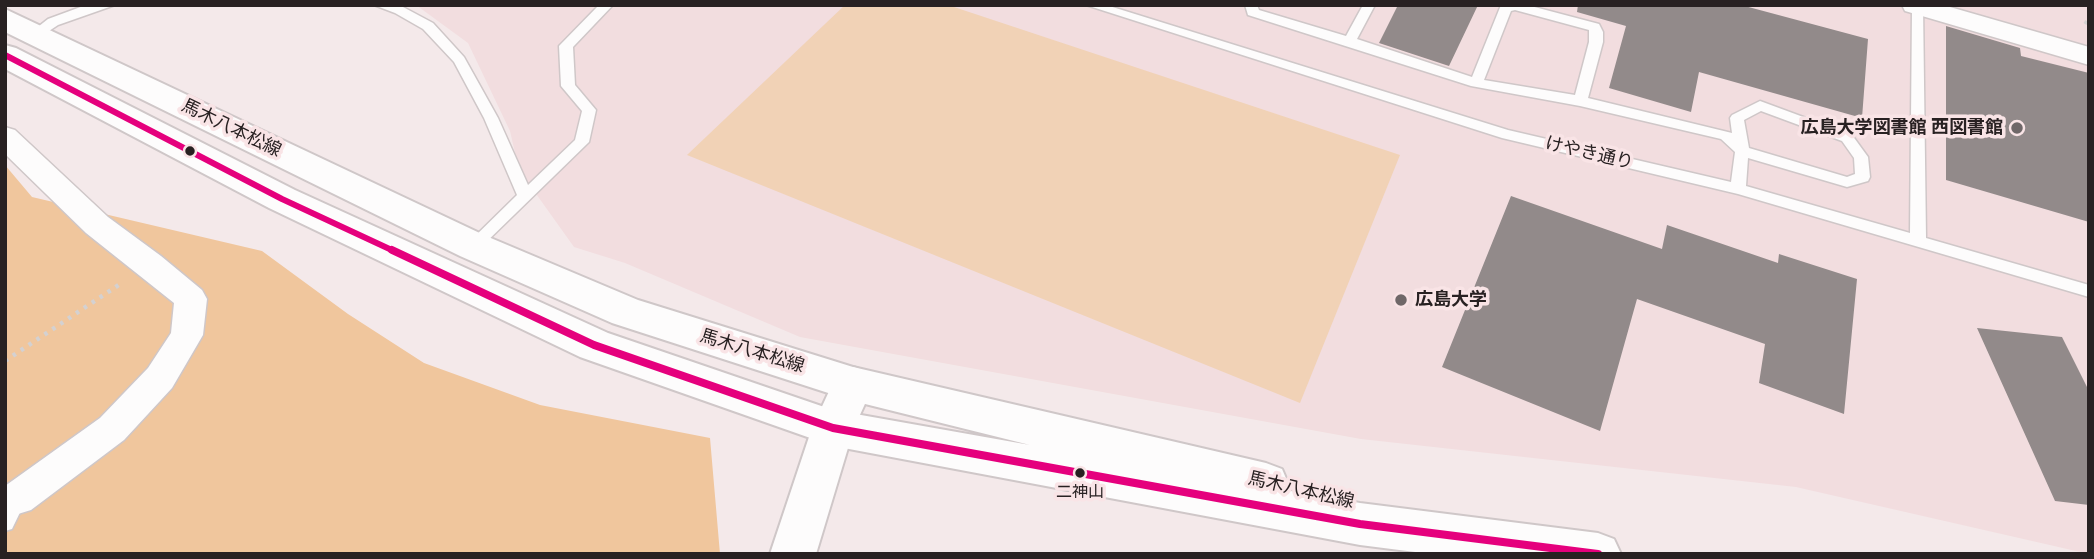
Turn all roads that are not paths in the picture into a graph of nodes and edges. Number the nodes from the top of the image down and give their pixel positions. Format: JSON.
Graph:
{"nodes":[{"id":1,"x":109,"y":5,"type":"edge"},
{"id":2,"x":380,"y":5,"type":"edge"},
{"id":3,"x":607,"y":5,"type":"edge"},
{"id":4,"x":1092,"y":5,"type":"edge"},
{"id":5,"x":1251,"y":5,"type":"edge"},
{"id":6,"x":1368,"y":5,"type":"edge"},
{"id":7,"x":1916,"y":6,"type":"edge"},
{"id":8,"x":15,"y":36,"type":"edge"},
{"id":9,"x":1349,"y":41,"type":"junction"},
{"id":10,"x":2089,"y":55,"type":"edge"},
{"id":11,"x":1476,"y":83,"type":"junction"},
{"id":12,"x":1580,"y":101,"type":"junction"},
{"id":13,"x":5,"y":137,"type":"edge"},
{"id":14,"x":1742,"y":151,"type":"junction"},
{"id":15,"x":1738,"y":189,"type":"junction"},
{"id":16,"x":525,"y":196,"type":"junction"},
{"id":17,"x":1918,"y":242,"type":"junction"},
{"id":18,"x":473,"y":246,"type":"junction"},
{"id":19,"x":2089,"y":291,"type":"edge"},
{"id":20,"x":853,"y":384,"type":"junction"},
{"id":21,"x":833,"y":428,"type":"junction"},
{"id":22,"x":12,"y":511,"type":"edge"},
{"id":23,"x":1546,"y":545,"type":"junction"},
{"id":24,"x":793,"y":554,"type":"edge"},
{"id":25,"x":1598,"y":554,"type":"edge"}],
"edges":[{"from":1,"to":8,"type":"lane"},
{"from":2,"to":16,"type":"lane"},
{"from":3,"to":16,"type":"lane"},
{"from":4,"to":15,"type":"lane","name":"けやき通り"},
{"from":5,"to":9,"type":"lane"},
{"from":6,"to":9,"type":"lane"},
{"from":7,"to":10,"type":"street"},
{"from":7,"to":17,"type":"lane"},
{"from":8,"to":18,"type":"main road","name":"馬木八本松線"},
{"from":8,"to":21,"type":"main road","name":"馬木八本松線"},
{"from":9,"to":11,"type":"lane"},
{"from":11,"to":12,"type":"lane"},
{"from":11,"to":12,"type":"lane"},
{"from":12,"to":14,"type":"lane"},
{"from":13,"to":22,"type":"street"},
{"from":14,"to":14,"type":"lane"},
{"from":14,"to":15,"type":"lane"},
{"from":15,"to":17,"type":"lane","name":"けやき通り"},
{"from":16,"to":18,"type":"lane"},
{"from":17,"to":19,"type":"lane","name":"けやき通り"},
{"from":18,"to":20,"type":"main road","name":"馬木八本松線"},
{"from":20,"to":21,"type":"main road"},
{"from":20,"to":23,"type":"main road","name":"馬木八本松線"},
{"from":21,"to":23,"type":"main road","name":"馬木八本松線"},
{"from":21,"to":24,"type":"main road"},
{"from":23,"to":25,"type":"main road","name":"馬木八本松線"}]}
